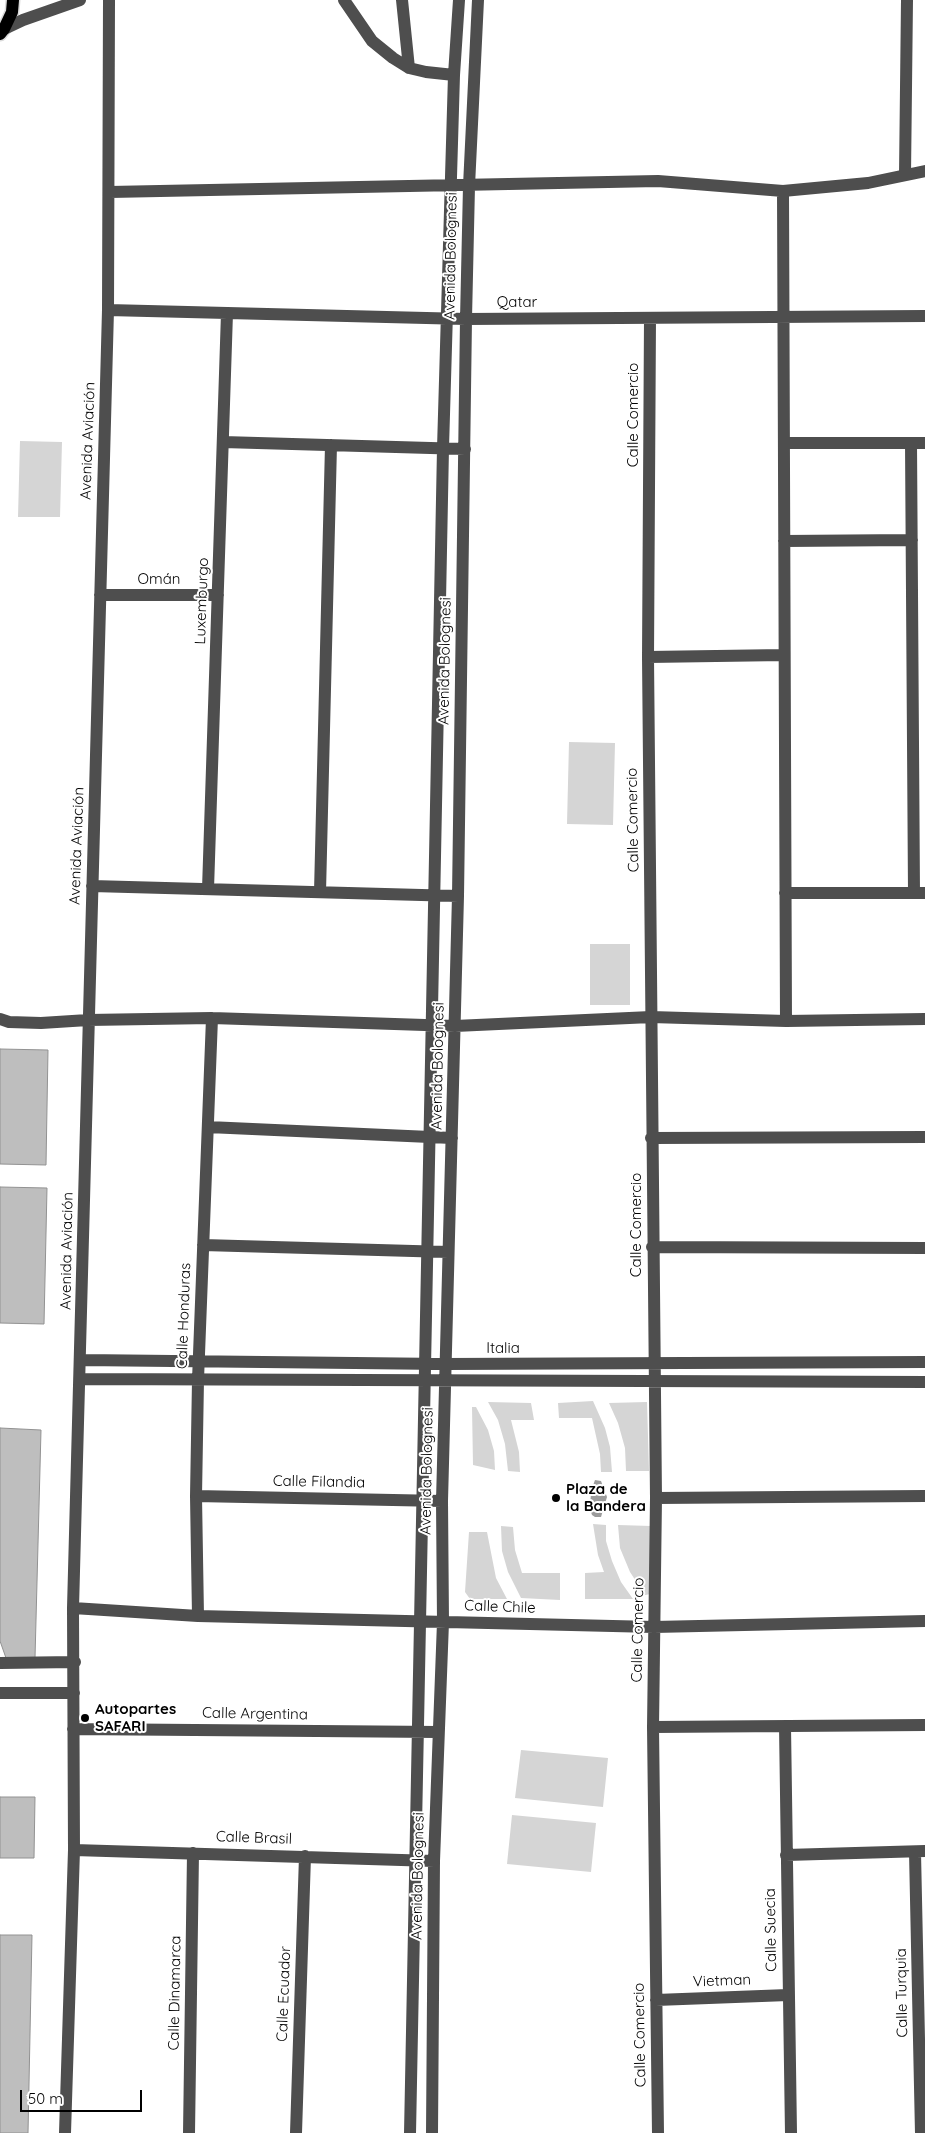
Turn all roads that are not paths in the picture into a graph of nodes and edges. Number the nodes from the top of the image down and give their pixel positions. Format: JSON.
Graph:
{"nodes":[{"id":1,"x":13,"y":0,"type":"edge"},
{"id":2,"x":80,"y":0,"type":"edge"},
{"id":3,"x":109,"y":0,"type":"edge"},
{"id":4,"x":344,"y":0,"type":"edge"},
{"id":5,"x":402,"y":0,"type":"edge"},
{"id":6,"x":459,"y":0,"type":"edge"},
{"id":7,"x":478,"y":0,"type":"edge"},
{"id":8,"x":907,"y":0,"type":"edge"},
{"id":9,"x":2,"y":32,"type":"edge"},
{"id":10,"x":410,"y":68,"type":"junction"},
{"id":11,"x":454,"y":75,"type":"junction"},
{"id":12,"x":925,"y":171,"type":"edge"},
{"id":13,"x":904,"y":175,"type":"junction"},
{"id":14,"x":450,"y":185,"type":"junction"},
{"id":15,"x":469,"y":186,"type":"junction"},
{"id":16,"x":783,"y":191,"type":"junction"},
{"id":17,"x":110,"y":192,"type":"junction"},
{"id":18,"x":108,"y":310,"type":"junction"},
{"id":19,"x":227,"y":313,"type":"junction"},
{"id":20,"x":925,"y":316,"type":"edge"},
{"id":21,"x":783,"y":317,"type":"junction"},
{"id":22,"x":447,"y":318,"type":"junction"},
{"id":23,"x":650,"y":318,"type":"junction"},
{"id":24,"x":466,"y":319,"type":"junction"},
{"id":25,"x":223,"y":442,"type":"junction"},
{"id":26,"x":784,"y":443,"type":"junction"},
{"id":27,"x":911,"y":443,"type":"junction"},
{"id":28,"x":925,"y":443,"type":"edge"},
{"id":29,"x":331,"y":445,"type":"junction"},
{"id":30,"x":443,"y":448,"type":"junction"},
{"id":31,"x":465,"y":449,"type":"junction"},
{"id":32,"x":912,"y":540,"type":"junction"},
{"id":33,"x":784,"y":541,"type":"junction"},
{"id":34,"x":100,"y":595,"type":"junction"},
{"id":35,"x":218,"y":596,"type":"junction"},
{"id":36,"x":784,"y":655,"type":"junction"},
{"id":37,"x":648,"y":657,"type":"junction"},
{"id":38,"x":919,"y":795,"type":"edge"},
{"id":39,"x":92,"y":886,"type":"junction"},
{"id":40,"x":208,"y":889,"type":"junction"},
{"id":41,"x":320,"y":892,"type":"junction"},
{"id":42,"x":785,"y":893,"type":"junction"},
{"id":43,"x":920,"y":893,"type":"edge"},
{"id":44,"x":434,"y":895,"type":"junction"},
{"id":45,"x":458,"y":896,"type":"junction"},
{"id":46,"x":651,"y":1017,"type":"junction"},
{"id":47,"x":212,"y":1018,"type":"junction"},
{"id":48,"x":0,"y":1019,"type":"edge"},
{"id":49,"x":925,"y":1019,"type":"edge"},
{"id":50,"x":88,"y":1020,"type":"junction"},
{"id":51,"x":786,"y":1021,"type":"junction"},
{"id":52,"x":431,"y":1025,"type":"junction"},
{"id":53,"x":455,"y":1026,"type":"junction"},
{"id":54,"x":208,"y":1127,"type":"junction"},
{"id":55,"x":429,"y":1137,"type":"junction"},
{"id":56,"x":925,"y":1137,"type":"edge"},
{"id":57,"x":452,"y":1138,"type":"junction"},
{"id":58,"x":652,"y":1138,"type":"junction"},
{"id":59,"x":203,"y":1245,"type":"junction"},
{"id":60,"x":652,"y":1247,"type":"junction"},
{"id":61,"x":925,"y":1248,"type":"edge"},
{"id":62,"x":427,"y":1252,"type":"junction"},
{"id":63,"x":448,"y":1252,"type":"junction"},
{"id":64,"x":82,"y":1360,"type":"junction"},
{"id":65,"x":199,"y":1361,"type":"junction"},
{"id":66,"x":925,"y":1362,"type":"edge"},
{"id":67,"x":654,"y":1363,"type":"junction"},
{"id":68,"x":424,"y":1364,"type":"junction"},
{"id":69,"x":445,"y":1364,"type":"junction"},
{"id":70,"x":81,"y":1379,"type":"junction"},
{"id":71,"x":198,"y":1380,"type":"junction"},
{"id":72,"x":424,"y":1380,"type":"junction"},
{"id":73,"x":444,"y":1380,"type":"junction"},
{"id":74,"x":654,"y":1381,"type":"junction"},
{"id":75,"x":925,"y":1382,"type":"edge"},
{"id":76,"x":196,"y":1496,"type":"junction"},
{"id":77,"x":925,"y":1496,"type":"edge"},
{"id":78,"x":656,"y":1498,"type":"junction"},
{"id":79,"x":422,"y":1500,"type":"junction"},
{"id":80,"x":442,"y":1501,"type":"junction"},
{"id":81,"x":73,"y":1608,"type":"junction"},
{"id":82,"x":198,"y":1616,"type":"junction"},
{"id":83,"x":420,"y":1620,"type":"junction"},
{"id":84,"x":925,"y":1621,"type":"edge"},
{"id":85,"x":443,"y":1622,"type":"junction"},
{"id":86,"x":654,"y":1627,"type":"junction"},
{"id":87,"x":75,"y":1662,"type":"junction"},
{"id":88,"x":0,"y":1663,"type":"edge"},
{"id":89,"x":0,"y":1693,"type":"edge"},
{"id":90,"x":74,"y":1693,"type":"junction"},
{"id":91,"x":925,"y":1725,"type":"edge"},
{"id":92,"x":785,"y":1726,"type":"junction"},
{"id":93,"x":653,"y":1727,"type":"junction"},
{"id":94,"x":72,"y":1729,"type":"junction"},
{"id":95,"x":417,"y":1732,"type":"junction"},
{"id":96,"x":438,"y":1732,"type":"junction"},
{"id":97,"x":74,"y":1850,"type":"junction"},
{"id":98,"x":920,"y":1851,"type":"edge"},
{"id":99,"x":193,"y":1853,"type":"junction"},
{"id":100,"x":786,"y":1855,"type":"junction"},
{"id":101,"x":304,"y":1856,"type":"junction"},
{"id":102,"x":414,"y":1860,"type":"junction"},
{"id":103,"x":434,"y":1861,"type":"junction"},
{"id":104,"x":788,"y":1995,"type":"junction"},
{"id":105,"x":656,"y":2000,"type":"junction"},
{"id":106,"x":65,"y":2133,"type":"edge"},
{"id":107,"x":189,"y":2133,"type":"edge"},
{"id":108,"x":296,"y":2133,"type":"edge"},
{"id":109,"x":410,"y":2133,"type":"edge"},
{"id":110,"x":432,"y":2133,"type":"edge"},
{"id":111,"x":658,"y":2133,"type":"edge"},
{"id":112,"x":791,"y":2133,"type":"edge"},
{"id":113,"x":921,"y":2133,"type":"edge"}],
"edges":[{"from":1,"to":9,"type":"main road"},
{"from":2,"to":9,"type":"street"},
{"from":3,"to":17,"type":"street","name":"Avenida Aviación"},
{"from":4,"to":10,"type":"street"},
{"from":5,"to":10,"type":"street"},
{"from":6,"to":11,"type":"street","name":"Avenida Bolognesi"},
{"from":7,"to":15,"type":"street","name":"Avenida Bolognesi"},
{"from":8,"to":13,"type":"street"},
{"from":10,"to":11,"type":"street"},
{"from":11,"to":14,"type":"street","name":"Avenida Bolognesi"},
{"from":12,"to":13,"type":"street"},
{"from":13,"to":16,"type":"street"},
{"from":14,"to":15,"type":"street"},
{"from":14,"to":17,"type":"street"},
{"from":14,"to":22,"type":"street","name":"Avenida Bolognesi"},
{"from":15,"to":16,"type":"street"},
{"from":15,"to":24,"type":"street","name":"Avenida Bolognesi"},
{"from":16,"to":21,"type":"street"},
{"from":17,"to":18,"type":"street","name":"Avenida Aviación"},
{"from":18,"to":19,"type":"street","name":"Qatar"},
{"from":18,"to":34,"type":"street","name":"Avenida Aviación"},
{"from":19,"to":22,"type":"street","name":"Qatar"},
{"from":19,"to":25,"type":"street","name":"Luxemburgo"},
{"from":20,"to":21,"type":"street","name":"Qatar"},
{"from":21,"to":23,"type":"street","name":"Qatar"},
{"from":21,"to":26,"type":"street"},
{"from":22,"to":24,"type":"street","name":"Qatar"},
{"from":22,"to":30,"type":"street","name":"Avenida Bolognesi"},
{"from":23,"to":24,"type":"street","name":"Qatar"},
{"from":23,"to":37,"type":"street","name":"Calle Comercio"},
{"from":24,"to":31,"type":"street","name":"Avenida Bolognesi"},
{"from":25,"to":29,"type":"street"},
{"from":25,"to":35,"type":"street","name":"Luxemburgo"},
{"from":26,"to":27,"type":"street"},
{"from":26,"to":33,"type":"street"},
{"from":27,"to":28,"type":"street"},
{"from":27,"to":32,"type":"street"},
{"from":29,"to":30,"type":"street"},
{"from":29,"to":41,"type":"street"},
{"from":30,"to":31,"type":"street"},
{"from":30,"to":44,"type":"street","name":"Avenida Bolognesi"},
{"from":31,"to":45,"type":"street","name":"Avenida Bolognesi"},
{"from":32,"to":33,"type":"street"},
{"from":32,"to":38,"type":"street"},
{"from":33,"to":36,"type":"street"},
{"from":34,"to":35,"type":"street","name":"Omán"},
{"from":34,"to":39,"type":"street","name":"Avenida Aviación"},
{"from":35,"to":40,"type":"street","name":"Luxemburgo"},
{"from":36,"to":37,"type":"street"},
{"from":36,"to":42,"type":"street"},
{"from":37,"to":46,"type":"street","name":"Calle Comercio"},
{"from":38,"to":43,"type":"street"},
{"from":39,"to":40,"type":"street"},
{"from":39,"to":50,"type":"street","name":"Avenida Aviación"},
{"from":40,"to":41,"type":"street"},
{"from":41,"to":44,"type":"street"},
{"from":42,"to":43,"type":"street"},
{"from":42,"to":51,"type":"street"},
{"from":44,"to":45,"type":"street"},
{"from":44,"to":52,"type":"street","name":"Avenida Bolognesi"},
{"from":45,"to":53,"type":"street","name":"Avenida Bolognesi"},
{"from":46,"to":51,"type":"street"},
{"from":46,"to":53,"type":"street"},
{"from":46,"to":58,"type":"street","name":"Calle Comercio"},
{"from":47,"to":50,"type":"street"},
{"from":47,"to":52,"type":"street"},
{"from":47,"to":54,"type":"street","name":"Calle Honduras"},
{"from":48,"to":50,"type":"street"},
{"from":49,"to":51,"type":"street"},
{"from":50,"to":64,"type":"street","name":"Avenida Aviación"},
{"from":52,"to":53,"type":"street"},
{"from":52,"to":55,"type":"street","name":"Avenida Bolognesi"},
{"from":53,"to":57,"type":"street","name":"Avenida Bolognesi"},
{"from":54,"to":55,"type":"street"},
{"from":54,"to":59,"type":"street","name":"Calle Honduras"},
{"from":55,"to":57,"type":"street"},
{"from":55,"to":62,"type":"street","name":"Avenida Bolognesi"},
{"from":56,"to":58,"type":"street"},
{"from":57,"to":63,"type":"street","name":"Avenida Bolognesi"},
{"from":58,"to":60,"type":"street","name":"Calle Comercio"},
{"from":59,"to":62,"type":"street"},
{"from":59,"to":65,"type":"street","name":"Calle Honduras"},
{"from":60,"to":61,"type":"street"},
{"from":60,"to":67,"type":"street","name":"Calle Comercio"},
{"from":62,"to":63,"type":"street"},
{"from":62,"to":68,"type":"street","name":"Avenida Bolognesi"},
{"from":63,"to":69,"type":"street","name":"Avenida Bolognesi"},
{"from":64,"to":65,"type":"street","name":"Italia"},
{"from":64,"to":70,"type":"street","name":"Avenida Aviación"},
{"from":65,"to":68,"type":"street","name":"Italia"},
{"from":65,"to":71,"type":"street","name":"Calle Honduras"},
{"from":66,"to":67,"type":"street","name":"Italia"},
{"from":67,"to":69,"type":"street","name":"Italia"},
{"from":67,"to":74,"type":"street","name":"Calle Comercio"},
{"from":68,"to":69,"type":"street","name":"Italia"},
{"from":68,"to":72,"type":"street","name":"Avenida Bolognesi"},
{"from":69,"to":73,"type":"street","name":"Avenida Bolognesi"},
{"from":70,"to":71,"type":"street"},
{"from":70,"to":81,"type":"street","name":"Avenida Aviación"},
{"from":71,"to":72,"type":"street"},
{"from":71,"to":76,"type":"street","name":"Calle Honduras"},
{"from":72,"to":73,"type":"street"},
{"from":72,"to":79,"type":"street","name":"Avenida Bolognesi"},
{"from":73,"to":74,"type":"street"},
{"from":73,"to":80,"type":"street","name":"Avenida Bolognesi"},
{"from":74,"to":75,"type":"street"},
{"from":74,"to":78,"type":"street","name":"Calle Comercio"},
{"from":76,"to":79,"type":"street","name":"Calle Filandia"},
{"from":76,"to":82,"type":"street","name":"Calle Honduras"},
{"from":77,"to":78,"type":"street"},
{"from":78,"to":86,"type":"street","name":"Calle Comercio"},
{"from":79,"to":80,"type":"street","name":"Calle Filandia"},
{"from":79,"to":83,"type":"street","name":"Avenida Bolognesi"},
{"from":80,"to":85,"type":"street","name":"Avenida Bolognesi"},
{"from":81,"to":82,"type":"street","name":"Calle Chile"},
{"from":81,"to":87,"type":"street","name":"Avenida Aviación"},
{"from":82,"to":83,"type":"street","name":"Calle Chile"},
{"from":83,"to":85,"type":"street","name":"Calle Chile"},
{"from":83,"to":95,"type":"street","name":"Avenida Bolognesi"},
{"from":84,"to":86,"type":"street","name":"Calle Chile"},
{"from":85,"to":86,"type":"street","name":"Calle Chile"},
{"from":85,"to":96,"type":"street","name":"Avenida Bolognesi"},
{"from":86,"to":93,"type":"street","name":"Calle Comercio"},
{"from":87,"to":88,"type":"street"},
{"from":87,"to":90,"type":"street","name":"Avenida Aviación"},
{"from":89,"to":90,"type":"street"},
{"from":90,"to":94,"type":"street","name":"Avenida Aviación"},
{"from":91,"to":92,"type":"street"},
{"from":92,"to":93,"type":"street"},
{"from":92,"to":100,"type":"street","name":"Calle Suecia"},
{"from":93,"to":105,"type":"street","name":"Calle Comercio"},
{"from":94,"to":95,"type":"street","name":"Calle Argentina"},
{"from":94,"to":97,"type":"street","name":"Avenida Aviación"},
{"from":95,"to":96,"type":"street","name":"Calle Argentina"},
{"from":95,"to":102,"type":"street","name":"Avenida Bolognesi"},
{"from":96,"to":103,"type":"street","name":"Avenida Bolognesi"},
{"from":97,"to":99,"type":"street","name":"Calle Brasil"},
{"from":97,"to":106,"type":"street","name":"Avenida Aviación"},
{"from":98,"to":100,"type":"street"},
{"from":98,"to":113,"type":"street","name":"Calle Turquia"},
{"from":99,"to":101,"type":"street","name":"Calle Brasil"},
{"from":99,"to":107,"type":"street","name":"Calle Dinamarca"},
{"from":100,"to":104,"type":"street","name":"Calle Suecia"},
{"from":101,"to":102,"type":"street","name":"Calle Brasil"},
{"from":101,"to":108,"type":"street","name":"Calle Ecuador"},
{"from":102,"to":103,"type":"street","name":"Calle Brasil"},
{"from":102,"to":109,"type":"street","name":"Avenida Bolognesi"},
{"from":103,"to":110,"type":"street","name":"Avenida Bolognesi"},
{"from":104,"to":105,"type":"street","name":"Vietman"},
{"from":104,"to":112,"type":"street","name":"Calle Suecia"},
{"from":105,"to":111,"type":"street","name":"Calle Comercio"}]}
